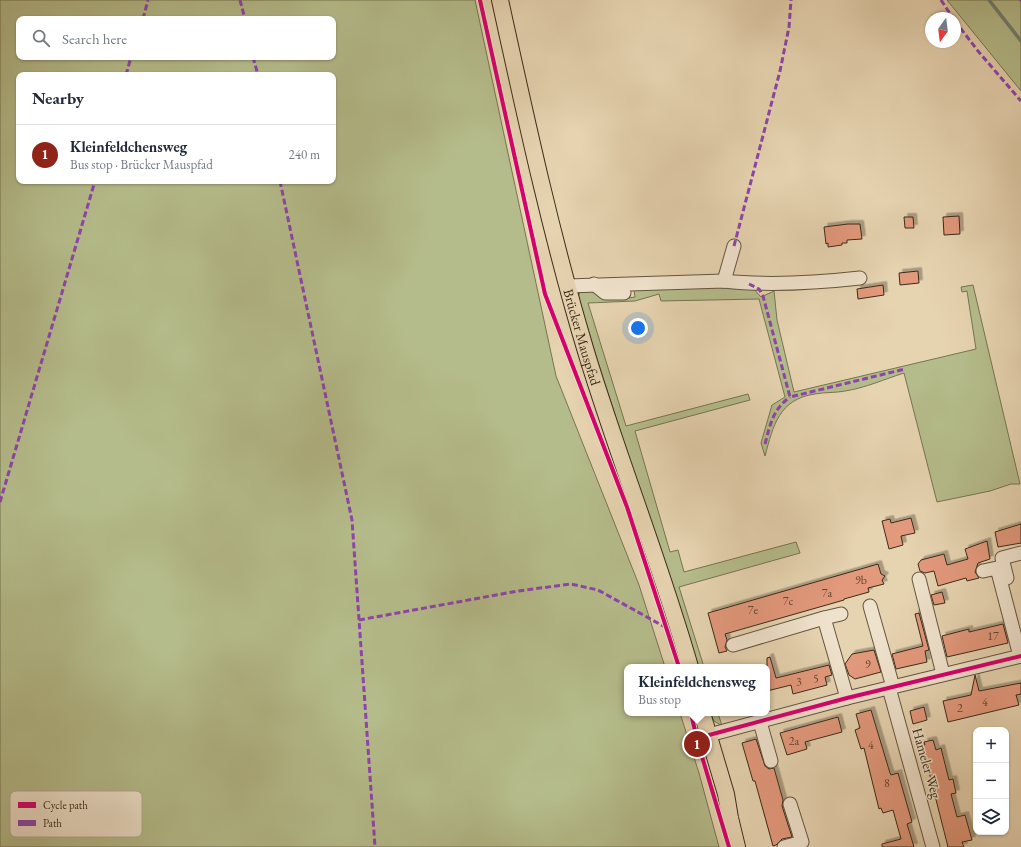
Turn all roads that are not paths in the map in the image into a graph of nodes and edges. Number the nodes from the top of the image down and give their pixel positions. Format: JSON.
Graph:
{"nodes":[{"id":1,"x":500,"y":0,"type":"edge"},
{"id":2,"x":734,"y":246,"type":"dead end"},
{"id":3,"x":860,"y":278,"type":"dead end"},
{"id":4,"x":724,"y":281,"type":"junction"},
{"id":5,"x":594,"y":284,"type":"junction"},
{"id":6,"x":567,"y":286,"type":"junction"},
{"id":7,"x":624,"y":293,"type":"dead end"},
{"id":8,"x":1021,"y":553,"type":"edge"},
{"id":9,"x":983,"y":571,"type":"dead end"},
{"id":10,"x":919,"y":579,"type":"dead end"},
{"id":11,"x":870,"y":606,"type":"dead end"},
{"id":12,"x":841,"y":614,"type":"dead end"},
{"id":13,"x":824,"y":618,"type":"junction"},
{"id":14,"x":1021,"y":637,"type":"edge"},
{"id":15,"x":733,"y":646,"type":"dead end"},
{"id":16,"x":1020,"y":656,"type":"edge"},
{"id":17,"x":689,"y":664,"type":"edge"},
{"id":18,"x":943,"y":674,"type":"junction"},
{"id":19,"x":891,"y":687,"type":"junction"},
{"id":20,"x":847,"y":698,"type":"junction"},
{"id":21,"x":703,"y":716,"type":"edge"},
{"id":22,"x":760,"y":722,"type":"junction"},
{"id":23,"x":708,"y":735,"type":"junction"},
{"id":24,"x":771,"y":761,"type":"dead end"},
{"id":25,"x":790,"y":804,"type":"dead end"},
{"id":26,"x":737,"y":847,"type":"edge"},
{"id":27,"x":784,"y":847,"type":"edge"},
{"id":28,"x":934,"y":847,"type":"edge"}],
"edges":[{"from":1,"to":6,"type":"main road","name":"Brücker Mauspfad"},
{"from":2,"to":4,"type":"street"},
{"from":3,"to":4,"type":"street"},
{"from":4,"to":5,"type":"street"},
{"from":5,"to":6,"type":"street"},
{"from":5,"to":7,"type":"street"},
{"from":6,"to":17,"type":"main road","name":"Brücker Mauspfad"},
{"from":8,"to":14,"type":"street"},
{"from":9,"to":16,"type":"street"},
{"from":10,"to":18,"type":"street"},
{"from":11,"to":19,"type":"street","name":"Hameler Weg"},
{"from":12,"to":13,"type":"street"},
{"from":13,"to":15,"type":"street"},
{"from":13,"to":20,"type":"street"},
{"from":16,"to":18,"type":"street"},
{"from":18,"to":19,"type":"street"},
{"from":19,"to":20,"type":"street"},
{"from":19,"to":28,"type":"street","name":"Hameler Weg"},
{"from":20,"to":22,"type":"street"},
{"from":21,"to":23,"type":"main road"},
{"from":22,"to":23,"type":"street"},
{"from":22,"to":24,"type":"street"},
{"from":23,"to":26,"type":"main road"},
{"from":25,"to":27,"type":"street"}]}
